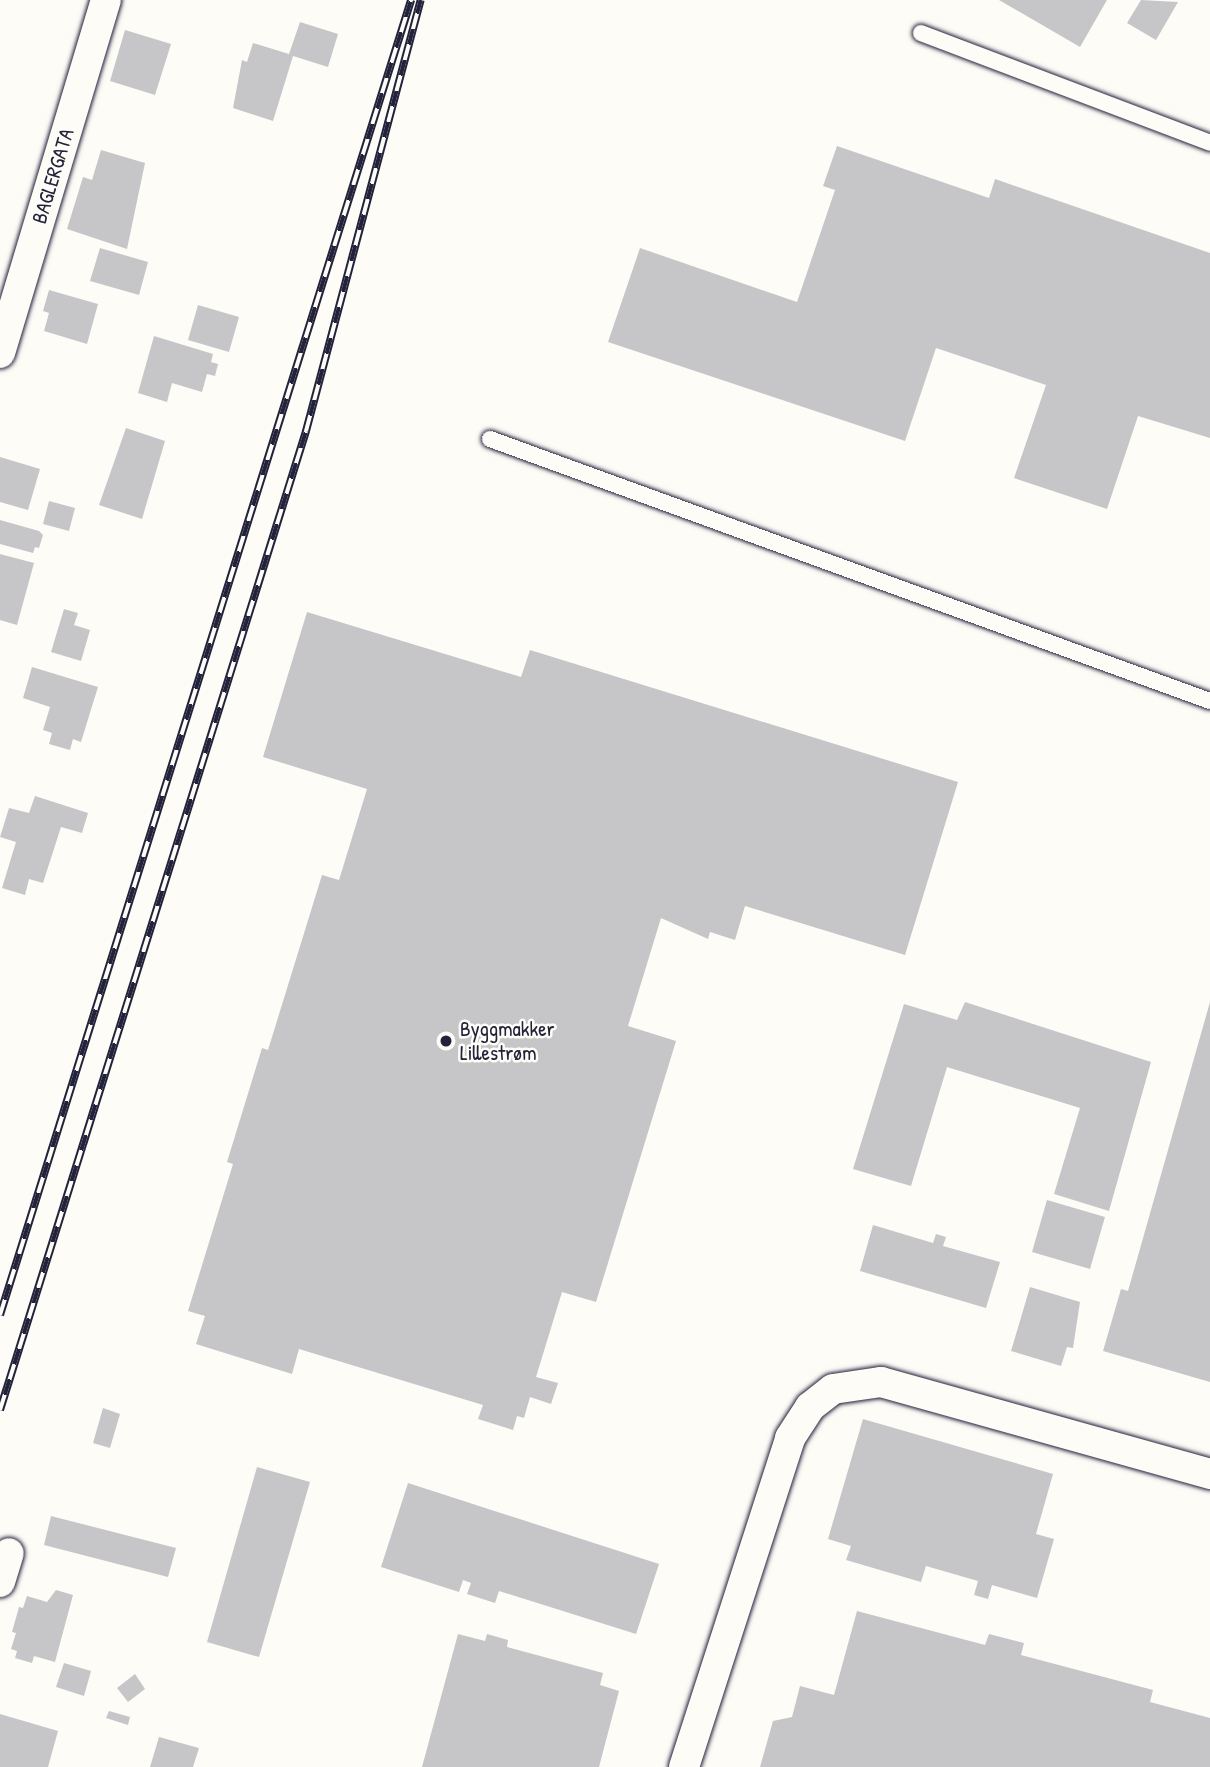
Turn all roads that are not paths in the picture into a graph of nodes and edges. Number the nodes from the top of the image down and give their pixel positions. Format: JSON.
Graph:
{"nodes":[{"id":1,"x":106,"y":0,"type":"edge"},
{"id":2,"x":920,"y":33,"type":"dead end"},
{"id":3,"x":1210,"y":143,"type":"edge"},
{"id":4,"x":13,"y":261,"type":"edge"},
{"id":5,"x":0,"y":353,"type":"edge"},
{"id":6,"x":490,"y":439,"type":"dead end"},
{"id":7,"x":1210,"y":701,"type":"edge"},
{"id":8,"x":1210,"y":1474,"type":"edge"},
{"id":9,"x":9,"y":1553,"type":"dead end"},
{"id":10,"x":0,"y":1582,"type":"edge"},
{"id":11,"x":684,"y":1767,"type":"edge"}],
"edges":[{"from":1,"to":4,"type":"street","name":"BAGLERGATA"},
{"from":2,"to":3,"type":"lane"},
{"from":4,"to":5,"type":"street","name":"BAGLERGATA"},
{"from":6,"to":7,"type":"lane"},
{"from":8,"to":11,"type":"street"},
{"from":9,"to":10,"type":"street"}]}
